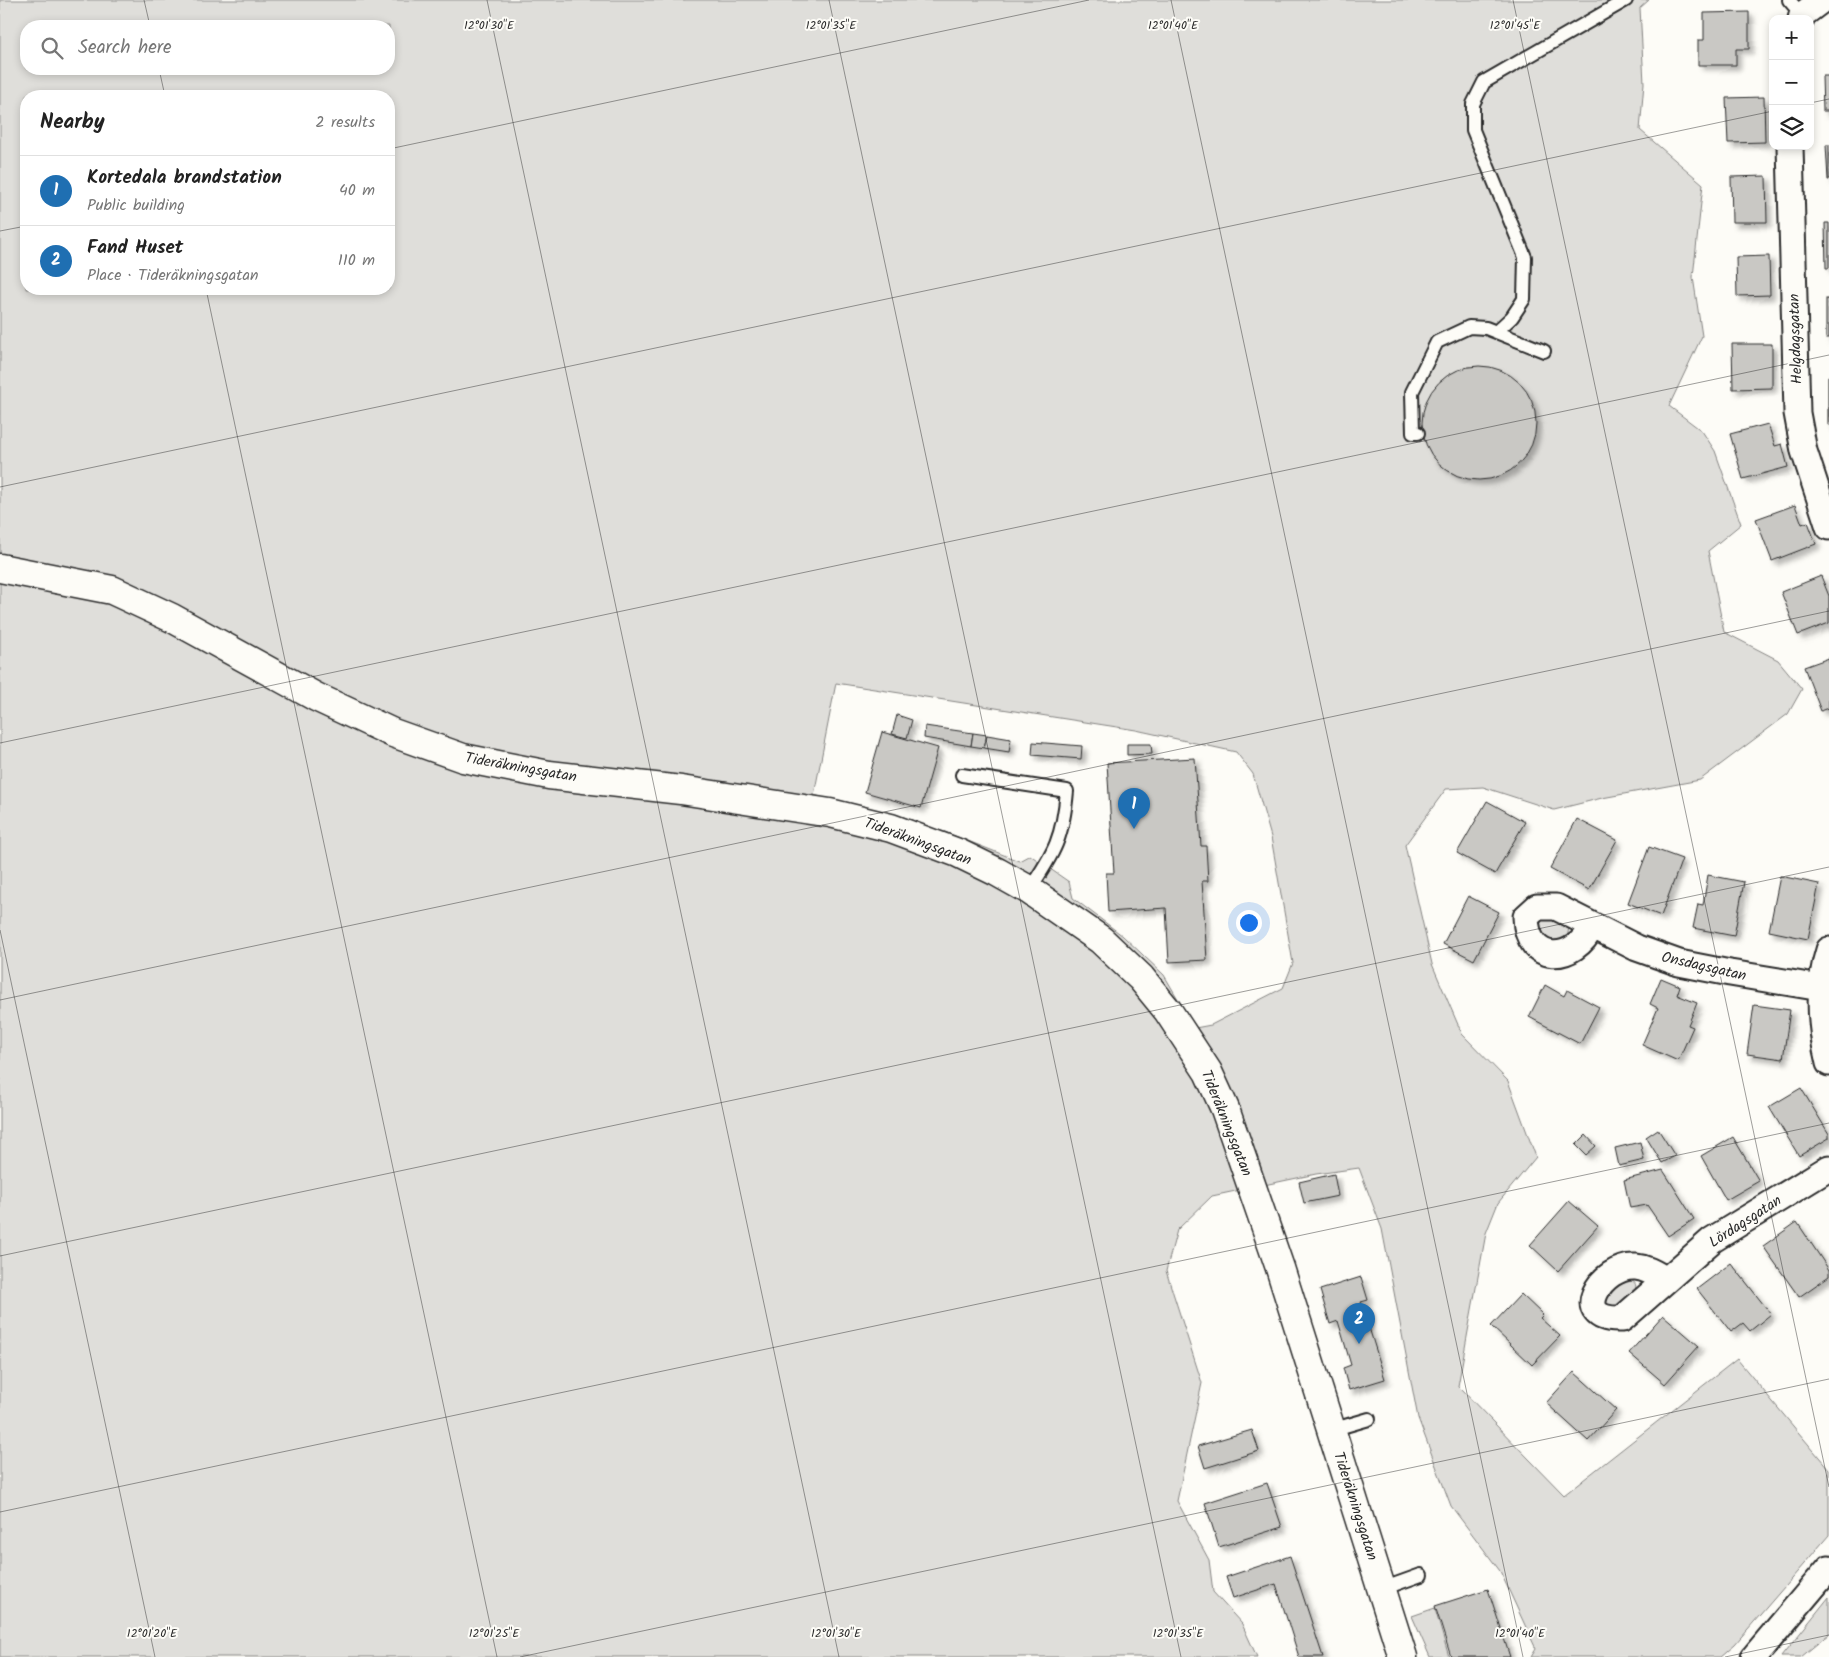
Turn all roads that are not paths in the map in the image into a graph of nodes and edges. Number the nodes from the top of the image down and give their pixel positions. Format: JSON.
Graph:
{"nodes":[{"id":1,"x":1626,"y":0,"type":"edge"},
{"id":2,"x":1822,"y":0,"type":"edge"},
{"id":3,"x":1797,"y":11,"type":"edge"},
{"id":4,"x":1790,"y":150,"type":"edge"},
{"id":5,"x":1497,"y":331,"type":"junction"},
{"id":6,"x":1544,"y":351,"type":"dead end"},
{"id":7,"x":1418,"y":433,"type":"dead end"},
{"id":8,"x":1829,"y":527,"type":"edge"},
{"id":9,"x":0,"y":568,"type":"edge"},
{"id":10,"x":962,"y":775,"type":"dead end"},
{"id":11,"x":1029,"y":890,"type":"junction"},
{"id":12,"x":1592,"y":926,"type":"dead end"},
{"id":13,"x":1829,"y":950,"type":"edge"},
{"id":14,"x":1821,"y":988,"type":"junction"},
{"id":15,"x":1829,"y":1063,"type":"edge"},
{"id":16,"x":1829,"y":1168,"type":"edge"},
{"id":17,"x":1665,"y":1280,"type":"dead end"},
{"id":18,"x":1369,"y":1419,"type":"dead end"},
{"id":19,"x":1331,"y":1430,"type":"junction"},
{"id":20,"x":1829,"y":1568,"type":"edge"},
{"id":21,"x":1421,"y":1574,"type":"dead end"},
{"id":22,"x":1382,"y":1589,"type":"junction"},
{"id":23,"x":1403,"y":1657,"type":"edge"},
{"id":24,"x":1754,"y":1657,"type":"edge"}],
"edges":[{"from":1,"to":5,"type":"lane"},
{"from":2,"to":3,"type":"street"},
{"from":4,"to":8,"type":"street","name":"Helgdagsgatan"},
{"from":5,"to":6,"type":"lane"},
{"from":5,"to":7,"type":"lane"},
{"from":9,"to":11,"type":"street","name":"Tideräkningsgatan"},
{"from":10,"to":11,"type":"lane"},
{"from":11,"to":19,"type":"street","name":"Tideräkningsgatan"},
{"from":12,"to":14,"type":"street","name":"Onsdagsgatan"},
{"from":13,"to":14,"type":"street"},
{"from":14,"to":15,"type":"street"},
{"from":16,"to":17,"type":"street","name":"Lördagsgatan"},
{"from":18,"to":19,"type":"lane"},
{"from":19,"to":22,"type":"street","name":"Tideräkningsgatan"},
{"from":20,"to":24,"type":"street"},
{"from":21,"to":22,"type":"lane"},
{"from":22,"to":23,"type":"street","name":"Tideräkningsgatan"}]}
